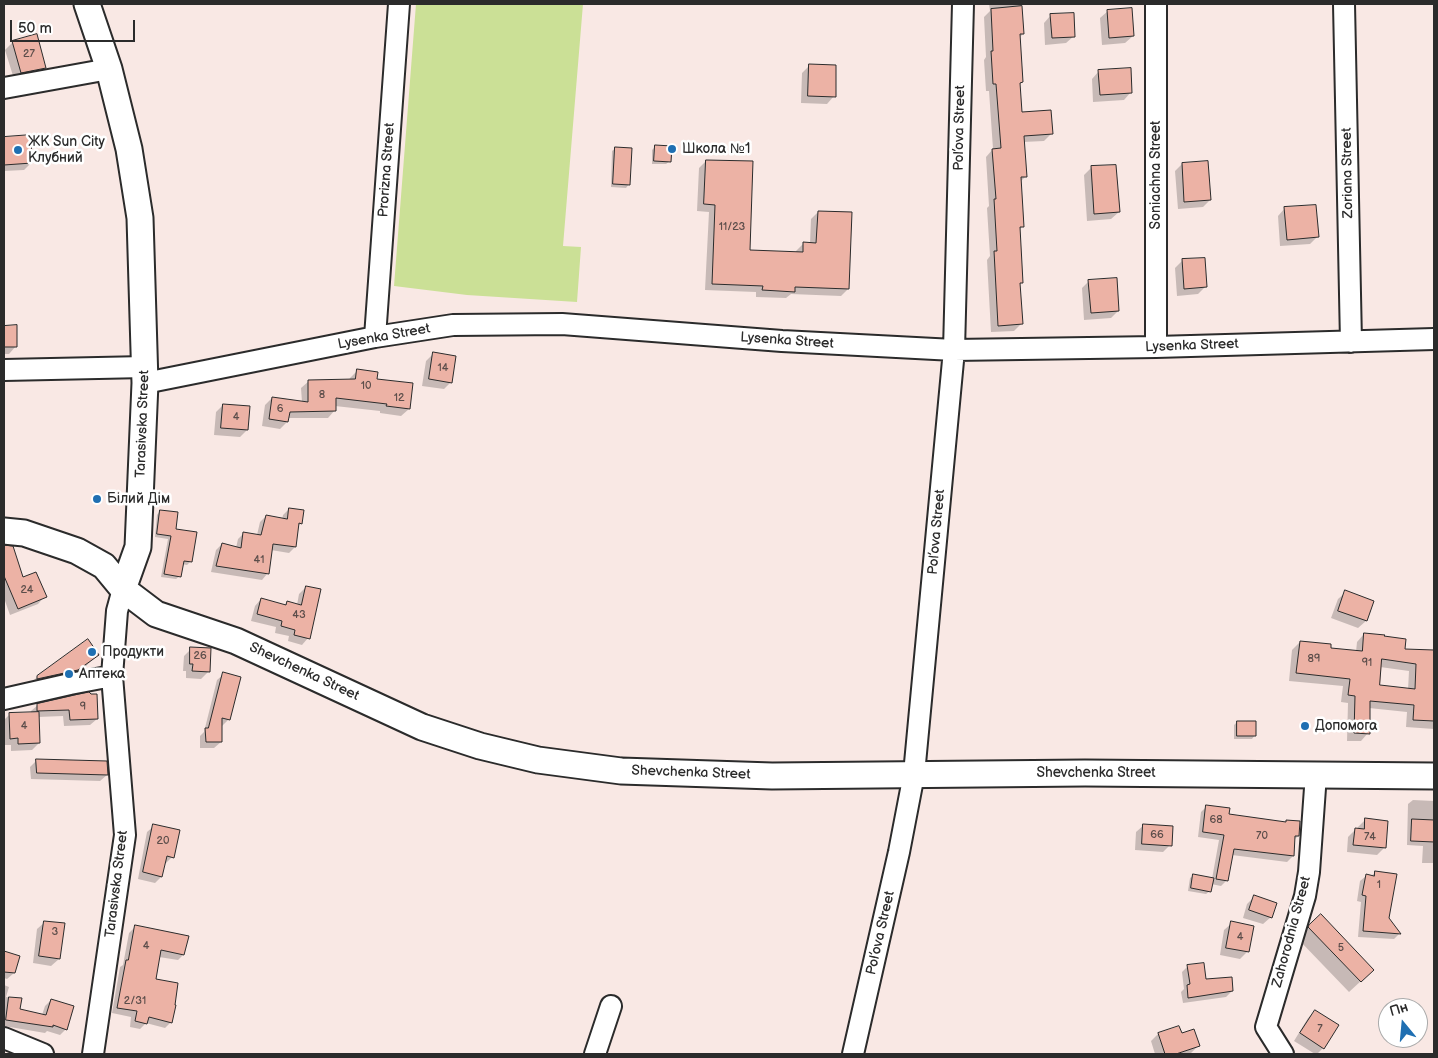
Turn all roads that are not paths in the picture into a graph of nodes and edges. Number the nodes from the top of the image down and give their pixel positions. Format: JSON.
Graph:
{"nodes":[{"id":1,"x":87,"y":4,"type":"edge"},
{"id":2,"x":398,"y":4,"type":"edge"},
{"id":3,"x":962,"y":4,"type":"edge"},
{"id":4,"x":1156,"y":4,"type":"edge"},
{"id":5,"x":1344,"y":4,"type":"edge"},
{"id":6,"x":108,"y":69,"type":"junction"},
{"id":7,"x":4,"y":88,"type":"edge"},
{"id":8,"x":375,"y":337,"type":"junction"},
{"id":9,"x":1434,"y":339,"type":"edge"},
{"id":10,"x":1351,"y":342,"type":"junction"},
{"id":11,"x":1156,"y":347,"type":"junction"},
{"id":12,"x":954,"y":350,"type":"junction"},
{"id":13,"x":4,"y":370,"type":"edge"},
{"id":14,"x":145,"y":375,"type":"junction"},
{"id":15,"x":4,"y":531,"type":"edge"},
{"id":16,"x":123,"y":589,"type":"junction"},
{"id":17,"x":112,"y":676,"type":"junction"},
{"id":18,"x":4,"y":700,"type":"edge"},
{"id":19,"x":914,"y":774,"type":"junction"},
{"id":20,"x":1316,"y":774,"type":"junction"},
{"id":21,"x":1434,"y":776,"type":"edge"},
{"id":22,"x":611,"y":1006,"type":"dead end"},
{"id":23,"x":4,"y":1038,"type":"edge"},
{"id":24,"x":43,"y":1054,"type":"edge"},
{"id":25,"x":93,"y":1054,"type":"edge"},
{"id":26,"x":595,"y":1054,"type":"edge"},
{"id":27,"x":853,"y":1054,"type":"edge"},
{"id":28,"x":1283,"y":1054,"type":"edge"}],
"edges":[{"from":1,"to":6,"type":"street","name":"Tarasivska Street"},
{"from":2,"to":8,"type":"street","name":"Prorizna Street"},
{"from":3,"to":12,"type":"street","name":"Pol’ova Street"},
{"from":4,"to":11,"type":"street","name":"Soniachna Street"},
{"from":5,"to":10,"type":"street","name":"Zoriana Street"},
{"from":6,"to":7,"type":"street"},
{"from":6,"to":14,"type":"street","name":"Tarasivska Street"},
{"from":8,"to":12,"type":"street","name":"Lysenka Street"},
{"from":8,"to":14,"type":"street","name":"Lysenka Street"},
{"from":9,"to":10,"type":"street","name":"Lysenka Street"},
{"from":10,"to":11,"type":"street","name":"Lysenka Street"},
{"from":11,"to":12,"type":"street","name":"Lysenka Street"},
{"from":12,"to":19,"type":"street","name":"Pol’ova Street"},
{"from":13,"to":14,"type":"street","name":"Lysenka Street"},
{"from":14,"to":16,"type":"street","name":"Tarasivska Street"},
{"from":15,"to":16,"type":"street","name":"Shevchenka Street"},
{"from":16,"to":17,"type":"street","name":"Tarasivska Street"},
{"from":16,"to":19,"type":"street","name":"Shevchenka Street"},
{"from":17,"to":18,"type":"street"},
{"from":17,"to":25,"type":"street","name":"Tarasivska Street"},
{"from":19,"to":20,"type":"street","name":"Shevchenka Street"},
{"from":19,"to":27,"type":"street","name":"Pol’ova Street"},
{"from":20,"to":21,"type":"street","name":"Shevchenka Street"},
{"from":20,"to":28,"type":"street","name":"Zahorodnia Street"},
{"from":22,"to":26,"type":"street"},
{"from":23,"to":24,"type":"street"}]}
